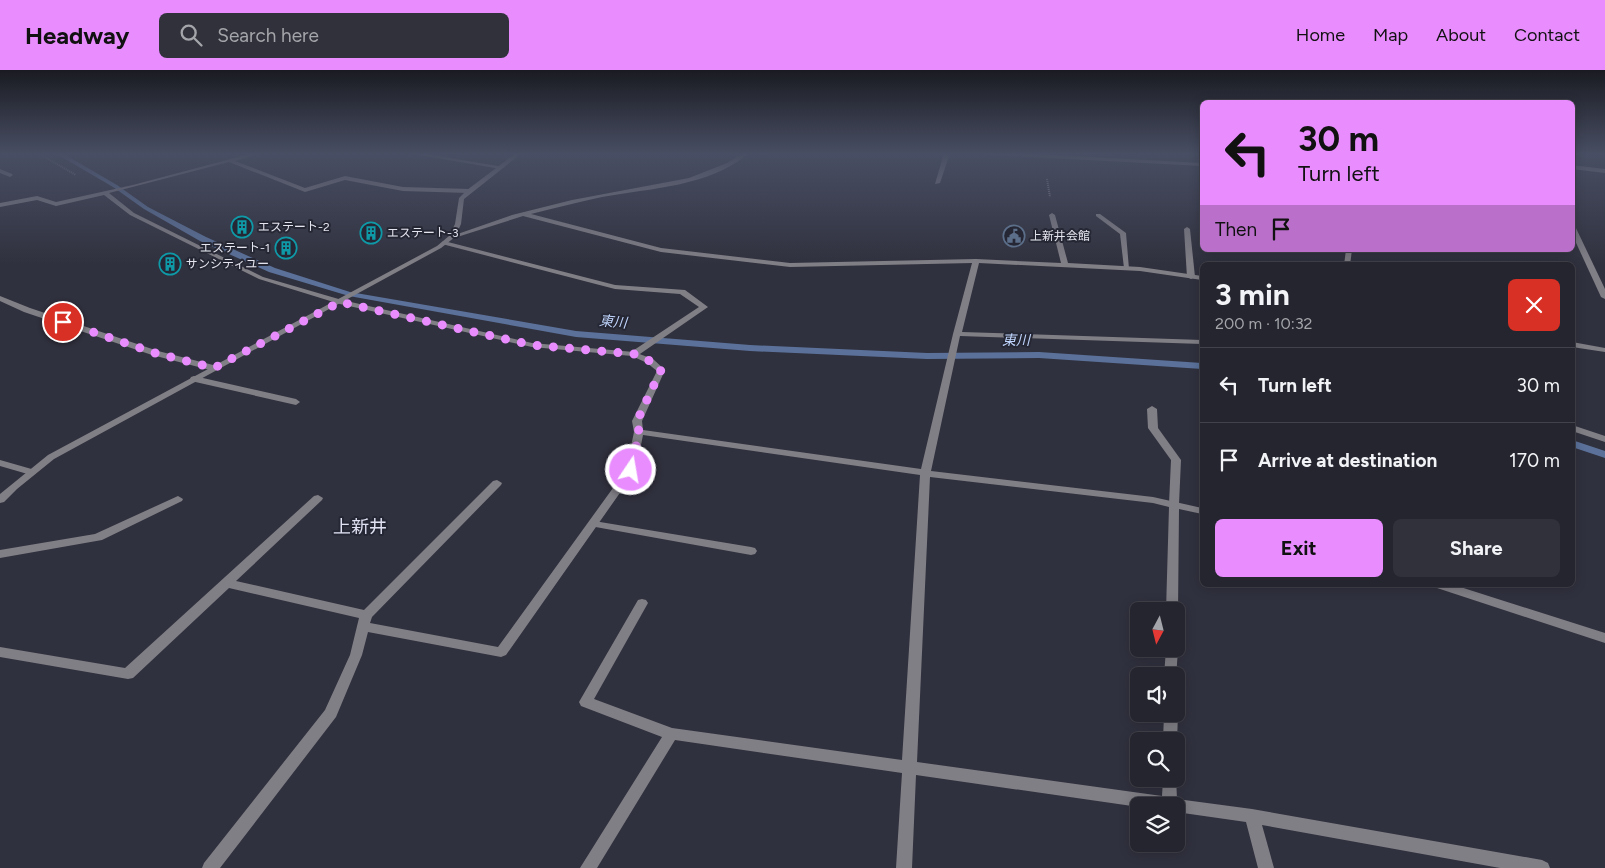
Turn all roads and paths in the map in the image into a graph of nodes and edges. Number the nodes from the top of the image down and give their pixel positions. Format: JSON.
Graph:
{"nodes":[{"id":1,"x":100,"y":190,"type":"edge"},
{"id":2,"x":116,"y":190,"type":"edge"},
{"id":3,"x":444,"y":190,"type":"edge"},
{"id":4,"x":642,"y":190,"type":"edge"},
{"id":5,"x":1049,"y":190,"type":"edge"},
{"id":6,"x":469,"y":191,"type":"joint"},
{"id":7,"x":105,"y":193,"type":"junction"},
{"id":8,"x":0,"y":205,"type":"edge"},
{"id":9,"x":524,"y":214,"type":"junction"},
{"id":10,"x":1098,"y":215,"type":"dead end"},
{"id":11,"x":1052,"y":216,"type":"joint"},
{"id":12,"x":1187,"y":229,"type":"dead end"},
{"id":13,"x":452,"y":237,"type":"junction"},
{"id":14,"x":1576,"y":239,"type":"edge"},
{"id":15,"x":444,"y":244,"type":"junction"},
{"id":16,"x":976,"y":260,"type":"junction"},
{"id":17,"x":1065,"y":264,"type":"junction"},
{"id":18,"x":1127,"y":268,"type":"junction"},
{"id":19,"x":1190,"y":277,"type":"junction"},
{"id":20,"x":1200,"y":278,"type":"edge"},
{"id":21,"x":1605,"y":297,"type":"edge"},
{"id":22,"x":0,"y":298,"type":"edge"},
{"id":23,"x":341,"y":301,"type":"junction"},
{"id":24,"x":957,"y":334,"type":"junction"},
{"id":25,"x":1200,"y":342,"type":"edge"},
{"id":26,"x":1575,"y":345,"type":"edge"},
{"id":27,"x":1605,"y":350,"type":"edge"},
{"id":28,"x":634,"y":354,"type":"junction"},
{"id":29,"x":214,"y":368,"type":"junction"},
{"id":30,"x":194,"y":379,"type":"junction"},
{"id":31,"x":296,"y":402,"type":"dead end"},
{"id":32,"x":1152,"y":409,"type":"dead end"},
{"id":33,"x":1575,"y":429,"type":"edge"},
{"id":34,"x":639,"y":432,"type":"junction"},
{"id":35,"x":1605,"y":439,"type":"edge"},
{"id":36,"x":0,"y":463,"type":"edge"},
{"id":37,"x":31,"y":472,"type":"junction"},
{"id":38,"x":925,"y":473,"type":"junction"},
{"id":39,"x":497,"y":484,"type":"dead end"},
{"id":40,"x":318,"y":498,"type":"dead end"},
{"id":41,"x":178,"y":499,"type":"dead end"},
{"id":42,"x":0,"y":500,"type":"edge"},
{"id":43,"x":1174,"y":504,"type":"junction"},
{"id":44,"x":1200,"y":510,"type":"edge"},
{"id":45,"x":594,"y":524,"type":"junction"},
{"id":46,"x":751,"y":551,"type":"dead end"},
{"id":47,"x":0,"y":554,"type":"edge"},
{"id":48,"x":227,"y":583,"type":"junction"},
{"id":49,"x":1447,"y":587,"type":"edge"},
{"id":50,"x":1172,"y":602,"type":"edge"},
{"id":51,"x":642,"y":603,"type":"dead end"},
{"id":52,"x":365,"y":621,"type":"junction"},
{"id":53,"x":1605,"y":638,"type":"edge"},
{"id":54,"x":0,"y":652,"type":"edge"},
{"id":55,"x":672,"y":734,"type":"junction"},
{"id":56,"x":908,"y":769,"type":"junction"},
{"id":57,"x":1130,"y":800,"type":"edge"},
{"id":58,"x":1185,"y":807,"type":"edge"},
{"id":59,"x":1252,"y":816,"type":"junction"},
{"id":60,"x":210,"y":868,"type":"edge"},
{"id":61,"x":588,"y":868,"type":"edge"},
{"id":62,"x":904,"y":868,"type":"edge"},
{"id":63,"x":1266,"y":868,"type":"edge"},
{"id":64,"x":1542,"y":868,"type":"edge"}],
"edges":[{"from":1,"to":7,"type":"path"},
{"from":2,"to":7,"type":"street"},
{"from":3,"to":6,"type":"street"},
{"from":4,"to":9,"type":"street"},
{"from":5,"to":11,"type":"path"},
{"from":6,"to":13,"type":"street"},
{"from":7,"to":8,"type":"street"},
{"from":7,"to":23,"type":"street"},
{"from":9,"to":13,"type":"street"},
{"from":9,"to":16,"type":"street"},
{"from":10,"to":18,"type":"street"},
{"from":11,"to":17,"type":"street"},
{"from":12,"to":19,"type":"street"},
{"from":13,"to":15,"type":"street"},
{"from":14,"to":21,"type":"street"},
{"from":15,"to":23,"type":"street"},
{"from":15,"to":28,"type":"street"},
{"from":16,"to":17,"type":"street"},
{"from":16,"to":24,"type":"street"},
{"from":17,"to":18,"type":"street"},
{"from":18,"to":19,"type":"street"},
{"from":19,"to":20,"type":"street"},
{"from":22,"to":29,"type":"street"},
{"from":23,"to":28,"type":"street"},
{"from":23,"to":29,"type":"street"},
{"from":24,"to":25,"type":"street"},
{"from":24,"to":38,"type":"street"},
{"from":26,"to":27,"type":"street"},
{"from":28,"to":34,"type":"street"},
{"from":29,"to":30,"type":"street"},
{"from":30,"to":31,"type":"street"},
{"from":30,"to":37,"type":"street"},
{"from":32,"to":43,"type":"street"},
{"from":33,"to":35,"type":"street"},
{"from":34,"to":38,"type":"street"},
{"from":34,"to":45,"type":"street"},
{"from":36,"to":37,"type":"street"},
{"from":37,"to":42,"type":"street"},
{"from":38,"to":43,"type":"street"},
{"from":38,"to":56,"type":"street"},
{"from":39,"to":52,"type":"street"},
{"from":40,"to":48,"type":"street"},
{"from":41,"to":47,"type":"street"},
{"from":43,"to":44,"type":"street"},
{"from":43,"to":50,"type":"street"},
{"from":45,"to":46,"type":"street"},
{"from":45,"to":52,"type":"street"},
{"from":48,"to":52,"type":"street"},
{"from":48,"to":54,"type":"street"},
{"from":49,"to":53,"type":"street"},
{"from":51,"to":55,"type":"street"},
{"from":52,"to":60,"type":"street"},
{"from":55,"to":56,"type":"street"},
{"from":55,"to":61,"type":"street"},
{"from":56,"to":57,"type":"street"},
{"from":56,"to":62,"type":"street"},
{"from":58,"to":59,"type":"street"},
{"from":59,"to":63,"type":"street"},
{"from":59,"to":64,"type":"street"}]}
